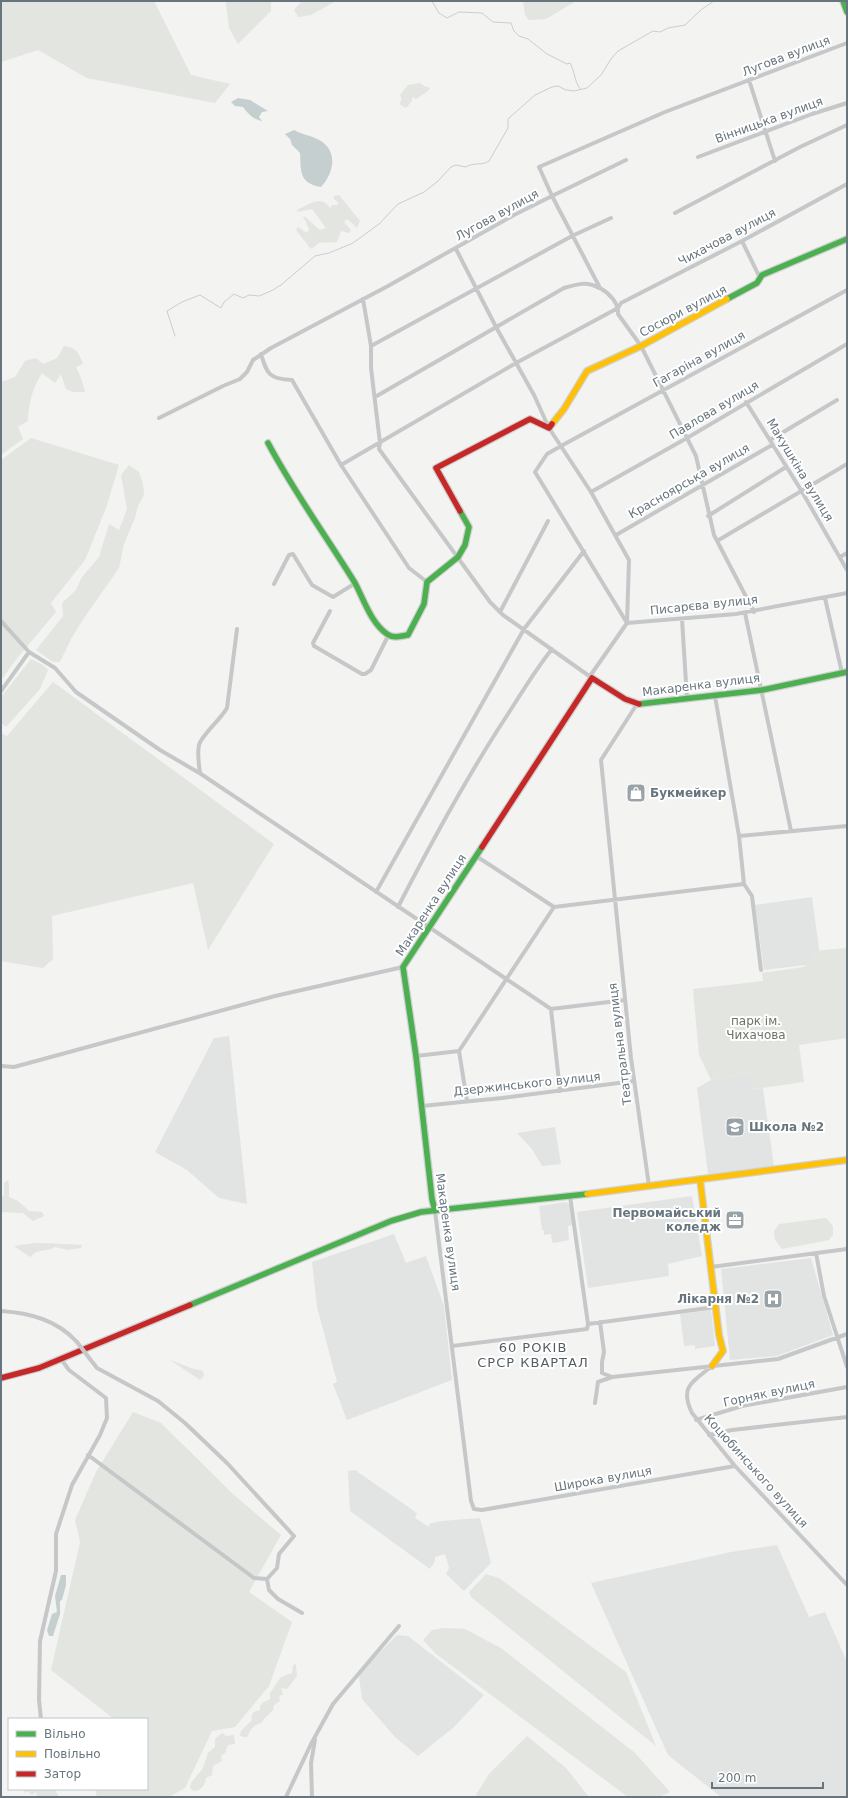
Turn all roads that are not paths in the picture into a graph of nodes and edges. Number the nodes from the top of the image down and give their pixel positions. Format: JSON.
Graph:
{"nodes":[{"id":1,"x":843,"y":1,"type":"edge"},
{"id":2,"x":847,"y":12,"type":"edge"},
{"id":3,"x":847,"y":43,"type":"edge"},
{"id":4,"x":750,"y":80,"type":"junction"},
{"id":5,"x":847,"y":103,"type":"edge"},
{"id":6,"x":847,"y":125,"type":"edge"},
{"id":7,"x":766,"y":131,"type":"junction"},
{"id":8,"x":698,"y":157,"type":"dead end"},
{"id":9,"x":626,"y":160,"type":"dead end"},
{"id":10,"x":775,"y":161,"type":"junction"},
{"id":11,"x":847,"y":184,"type":"edge"},
{"id":12,"x":552,"y":196,"type":"junction"},
{"id":13,"x":676,"y":213,"type":"dead end"},
{"id":14,"x":611,"y":218,"type":"dead end"},
{"id":15,"x":572,"y":236,"type":"junction"},
{"id":16,"x":847,"y":239,"type":"edge"},
{"id":17,"x":742,"y":241,"type":"junction"},
{"id":18,"x":456,"y":249,"type":"junction"},
{"id":19,"x":760,"y":278,"type":"junction"},
{"id":20,"x":600,"y":288,"type":"junction"},
{"id":21,"x":477,"y":290,"type":"junction"},
{"id":22,"x":847,"y":290,"type":"edge"},
{"id":23,"x":363,"y":299,"type":"junction"},
{"id":24,"x":618,"y":308,"type":"junction"},
{"id":25,"x":496,"y":327,"type":"junction"},
{"id":26,"x":847,"y":344,"type":"edge"},
{"id":27,"x":372,"y":346,"type":"junction"},
{"id":28,"x":641,"y":346,"type":"junction"},
{"id":29,"x":261,"y":354,"type":"junction"},
{"id":30,"x":516,"y":363,"type":"junction"},
{"id":31,"x":664,"y":389,"type":"junction"},
{"id":32,"x":375,"y":397,"type":"junction"},
{"id":33,"x":837,"y":400,"type":"dead end"},
{"id":34,"x":746,"y":402,"type":"junction"},
{"id":35,"x":158,"y":418,"type":"dead end"},
{"id":36,"x":549,"y":428,"type":"junction"},
{"id":37,"x":687,"y":438,"type":"junction"},
{"id":38,"x":770,"y":440,"type":"junction"},
{"id":39,"x":268,"y":443,"type":"dead end"},
{"id":40,"x":380,"y":443,"type":"junction"},
{"id":41,"x":772,"y":445,"type":"junction"},
{"id":42,"x":561,"y":446,"type":"junction"},
{"id":43,"x":847,"y":464,"type":"edge"},
{"id":44,"x":340,"y":465,"type":"junction"},
{"id":45,"x":786,"y":467,"type":"junction"},
{"id":46,"x":703,"y":484,"type":"junction"},
{"id":47,"x":801,"y":490,"type":"junction"},
{"id":48,"x":591,"y":492,"type":"junction"},
{"id":49,"x":708,"y":516,"type":"junction"},
{"id":50,"x":548,"y":521,"type":"dead end"},
{"id":51,"x":616,"y":535,"type":"junction"},
{"id":52,"x":717,"y":541,"type":"junction"},
{"id":53,"x":584,"y":551,"type":"junction"},
{"id":54,"x":847,"y":553,"type":"edge"},
{"id":55,"x":458,"y":557,"type":"junction"},
{"id":56,"x":840,"y":557,"type":"junction"},
{"id":57,"x":847,"y":570,"type":"edge"},
{"id":58,"x":426,"y":582,"type":"junction"},
{"id":59,"x":274,"y":584,"type":"dead end"},
{"id":60,"x":354,"y":584,"type":"junction"},
{"id":61,"x":847,"y":592,"type":"edge"},
{"id":62,"x":826,"y":598,"type":"junction"},
{"id":63,"x":330,"y":612,"type":"dead end"},
{"id":64,"x":500,"y":612,"type":"junction"},
{"id":65,"x":754,"y":612,"type":"junction"},
{"id":66,"x":745,"y":613,"type":"junction"},
{"id":67,"x":682,"y":618,"type":"junction"},
{"id":68,"x":1,"y":621,"type":"edge"},
{"id":69,"x":627,"y":623,"type":"junction"},
{"id":70,"x":237,"y":629,"type":"dead end"},
{"id":71,"x":524,"y":629,"type":"junction"},
{"id":72,"x":388,"y":636,"type":"junction"},
{"id":73,"x":552,"y":649,"type":"junction"},
{"id":74,"x":29,"y":652,"type":"junction"},
{"id":75,"x":844,"y":672,"type":"edge"},
{"id":76,"x":591,"y":677,"type":"junction"},
{"id":77,"x":762,"y":690,"type":"junction"},
{"id":78,"x":1,"y":691,"type":"edge"},
{"id":79,"x":715,"y":696,"type":"junction"},
{"id":80,"x":687,"y":699,"type":"junction"},
{"id":81,"x":637,"y":704,"type":"junction"},
{"id":82,"x":200,"y":774,"type":"junction"},
{"id":83,"x":847,"y":826,"type":"edge"},
{"id":84,"x":791,"y":831,"type":"junction"},
{"id":85,"x":739,"y":836,"type":"junction"},
{"id":86,"x":476,"y":856,"type":"junction"},
{"id":87,"x":744,"y":884,"type":"junction"},
{"id":88,"x":376,"y":892,"type":"junction"},
{"id":89,"x":616,"y":899,"type":"junction"},
{"id":90,"x":398,"y":907,"type":"junction"},
{"id":91,"x":554,"y":907,"type":"junction"},
{"id":92,"x":429,"y":928,"type":"junction"},
{"id":93,"x":403,"y":967,"type":"junction"},
{"id":94,"x":761,"y":970,"type":"dead end"},
{"id":95,"x":507,"y":978,"type":"junction"},
{"id":96,"x":626,"y":1000,"type":"junction"},
{"id":97,"x":551,"y":1009,"type":"junction"},
{"id":98,"x":459,"y":1051,"type":"junction"},
{"id":99,"x":416,"y":1056,"type":"junction"},
{"id":100,"x":1,"y":1066,"type":"edge"},
{"id":101,"x":634,"y":1081,"type":"junction"},
{"id":102,"x":560,"y":1091,"type":"junction"},
{"id":103,"x":467,"y":1101,"type":"junction"},
{"id":104,"x":422,"y":1106,"type":"junction"},
{"id":105,"x":847,"y":1160,"type":"edge"},
{"id":106,"x":700,"y":1179,"type":"junction"},
{"id":107,"x":649,"y":1186,"type":"junction"},
{"id":108,"x":570,"y":1196,"type":"junction"},
{"id":109,"x":435,"y":1211,"type":"junction"},
{"id":110,"x":847,"y":1249,"type":"edge"},
{"id":111,"x":816,"y":1253,"type":"junction"},
{"id":112,"x":711,"y":1267,"type":"junction"},
{"id":113,"x":716,"y":1307,"type":"junction"},
{"id":114,"x":1,"y":1311,"type":"edge"},
{"id":115,"x":600,"y":1322,"type":"junction"},
{"id":116,"x":588,"y":1324,"type":"junction"},
{"id":117,"x":847,"y":1334,"type":"edge"},
{"id":118,"x":838,"y":1338,"type":"junction"},
{"id":119,"x":452,"y":1346,"type":"junction"},
{"id":120,"x":60,"y":1359,"type":"junction"},
{"id":121,"x":712,"y":1366,"type":"junction"},
{"id":122,"x":847,"y":1367,"type":"edge"},
{"id":123,"x":612,"y":1377,"type":"junction"},
{"id":124,"x":1,"y":1378,"type":"edge"},
{"id":125,"x":847,"y":1387,"type":"edge"},
{"id":126,"x":595,"y":1403,"type":"dead end"},
{"id":127,"x":847,"y":1417,"type":"edge"},
{"id":128,"x":696,"y":1420,"type":"junction"},
{"id":129,"x":709,"y":1435,"type":"junction"},
{"id":130,"x":88,"y":1455,"type":"junction"},
{"id":131,"x":735,"y":1466,"type":"junction"},
{"id":132,"x":474,"y":1509,"type":"joint"},
{"id":133,"x":267,"y":1579,"type":"junction"},
{"id":134,"x":847,"y":1585,"type":"edge"},
{"id":135,"x":302,"y":1613,"type":"dead end"},
{"id":136,"x":399,"y":1626,"type":"dead end"},
{"id":137,"x":41,"y":1718,"type":"edge"},
{"id":138,"x":316,"y":1736,"type":"junction"},
{"id":139,"x":286,"y":1797,"type":"edge"},
{"id":140,"x":312,"y":1797,"type":"edge"}],
"edges":[{"from":1,"to":2,"type":"street"},
{"from":3,"to":4,"type":"street","name":"Лугова вулиця"},
{"from":4,"to":7,"type":"street"},
{"from":4,"to":12,"type":"street","name":"Лугова вулиця"},
{"from":5,"to":7,"type":"street","name":"Вінницька вулиця"},
{"from":6,"to":10,"type":"street"},
{"from":7,"to":8,"type":"street","name":"Вінницька вулиця"},
{"from":7,"to":10,"type":"street"},
{"from":9,"to":12,"type":"street"},
{"from":10,"to":13,"type":"street"},
{"from":11,"to":17,"type":"street","name":"Чихачова вулиця"},
{"from":12,"to":15,"type":"street"},
{"from":12,"to":18,"type":"street","name":"Лугова вулиця"},
{"from":14,"to":15,"type":"street"},
{"from":15,"to":20,"type":"street"},
{"from":15,"to":21,"type":"street"},
{"from":16,"to":19,"type":"street","name":"Сосюри вулиця"},
{"from":17,"to":19,"type":"street"},
{"from":17,"to":24,"type":"street","name":"Чихачова вулиця"},
{"from":18,"to":21,"type":"street"},
{"from":18,"to":23,"type":"street","name":"Лугова вулиця"},
{"from":19,"to":28,"type":"street","name":"Сосюри вулиця"},
{"from":20,"to":24,"type":"street"},
{"from":20,"to":25,"type":"street"},
{"from":21,"to":25,"type":"street"},
{"from":21,"to":27,"type":"street"},
{"from":22,"to":31,"type":"street","name":"Гагаріна вулиця"},
{"from":23,"to":27,"type":"street"},
{"from":23,"to":29,"type":"street","name":"Лугова вулиця"},
{"from":24,"to":28,"type":"street"},
{"from":24,"to":30,"type":"street","name":"Чихачова вулиця"},
{"from":25,"to":30,"type":"street"},
{"from":25,"to":32,"type":"street"},
{"from":26,"to":34,"type":"street","name":"Павлова вулиця"},
{"from":27,"to":32,"type":"street"},
{"from":28,"to":31,"type":"street"},
{"from":28,"to":36,"type":"street","name":"Сосюри вулиця"},
{"from":29,"to":35,"type":"street","name":"Лугова вулиця"},
{"from":29,"to":44,"type":"street"},
{"from":30,"to":36,"type":"street"},
{"from":30,"to":40,"type":"street","name":"Чихачова вулиця"},
{"from":31,"to":37,"type":"street"},
{"from":31,"to":42,"type":"street","name":"Гагаріна вулиця"},
{"from":32,"to":40,"type":"street"},
{"from":33,"to":38,"type":"street"},
{"from":34,"to":37,"type":"street","name":"Павлова вулиця"},
{"from":34,"to":38,"type":"street","name":"Макушкіна вулиця"},
{"from":36,"to":42,"type":"street"},
{"from":36,"to":55,"type":"street"},
{"from":37,"to":46,"type":"street"},
{"from":37,"to":48,"type":"street","name":"Павлова вулиця"},
{"from":38,"to":41,"type":"street","name":"Макушкіна вулиця"},
{"from":39,"to":60,"type":"street"},
{"from":40,"to":44,"type":"street","name":"Чихачова вулиця"},
{"from":40,"to":55,"type":"street"},
{"from":41,"to":45,"type":"street","name":"Макушкіна вулиця"},
{"from":41,"to":46,"type":"street","name":"Красноярська вулиця"},
{"from":42,"to":48,"type":"street"},
{"from":42,"to":53,"type":"street","name":"Гагаріна вулиця"},
{"from":43,"to":47,"type":"street"},
{"from":44,"to":58,"type":"street"},
{"from":45,"to":47,"type":"street","name":"Макушкіна вулиця"},
{"from":45,"to":49,"type":"street"},
{"from":46,"to":49,"type":"street"},
{"from":46,"to":51,"type":"street","name":"Красноярська вулиця"},
{"from":47,"to":52,"type":"street"},
{"from":47,"to":56,"type":"street","name":"Макушкіна вулиця"},
{"from":48,"to":51,"type":"street"},
{"from":49,"to":52,"type":"street"},
{"from":50,"to":64,"type":"street"},
{"from":51,"to":69,"type":"street"},
{"from":52,"to":65,"type":"street"},
{"from":53,"to":69,"type":"street"},
{"from":53,"to":71,"type":"street"},
{"from":54,"to":56,"type":"street"},
{"from":55,"to":58,"type":"street"},
{"from":55,"to":64,"type":"street"},
{"from":56,"to":57,"type":"street","name":"Макушкіна вулиця"},
{"from":58,"to":72,"type":"street"},
{"from":59,"to":60,"type":"street"},
{"from":60,"to":72,"type":"street"},
{"from":61,"to":62,"type":"street","name":"Писарєва вулиця"},
{"from":62,"to":65,"type":"street","name":"Писарєва вулиця"},
{"from":62,"to":75,"type":"street"},
{"from":63,"to":72,"type":"street"},
{"from":64,"to":71,"type":"street"},
{"from":65,"to":66,"type":"street","name":"Писарєва вулиця"},
{"from":66,"to":67,"type":"street","name":"Писарєва вулиця"},
{"from":66,"to":77,"type":"street"},
{"from":67,"to":69,"type":"street","name":"Писарєва вулиця"},
{"from":67,"to":80,"type":"street"},
{"from":68,"to":74,"type":"street"},
{"from":69,"to":76,"type":"street"},
{"from":70,"to":82,"type":"street"},
{"from":71,"to":73,"type":"street"},
{"from":71,"to":88,"type":"street"},
{"from":73,"to":76,"type":"street"},
{"from":73,"to":90,"type":"street"},
{"from":74,"to":78,"type":"street"},
{"from":74,"to":82,"type":"street"},
{"from":75,"to":77,"type":"street","name":"Макаренка вулиця"},
{"from":76,"to":81,"type":"street","name":"Макаренка вулиця"},
{"from":76,"to":86,"type":"street","name":"Макаренка вулиця"},
{"from":77,"to":79,"type":"street","name":"Макаренка вулиця"},
{"from":77,"to":84,"type":"street"},
{"from":79,"to":80,"type":"street","name":"Макаренка вулиця"},
{"from":79,"to":85,"type":"street"},
{"from":80,"to":81,"type":"street","name":"Макаренка вулиця"},
{"from":81,"to":89,"type":"street","name":"Театральна вулиця"},
{"from":82,"to":88,"type":"street"},
{"from":83,"to":84,"type":"street"},
{"from":84,"to":85,"type":"street"},
{"from":85,"to":87,"type":"street"},
{"from":86,"to":91,"type":"street"},
{"from":86,"to":92,"type":"street","name":"Макаренка вулиця"},
{"from":87,"to":89,"type":"street"},
{"from":87,"to":94,"type":"street"},
{"from":88,"to":90,"type":"street"},
{"from":89,"to":91,"type":"street"},
{"from":89,"to":96,"type":"street","name":"Театральна вулиця"},
{"from":90,"to":92,"type":"street"},
{"from":91,"to":95,"type":"street"},
{"from":92,"to":93,"type":"street","name":"Макаренка вулиця"},
{"from":92,"to":95,"type":"street"},
{"from":93,"to":99,"type":"street","name":"Макаренка вулиця"},
{"from":93,"to":100,"type":"street"},
{"from":95,"to":97,"type":"street"},
{"from":95,"to":98,"type":"street"},
{"from":96,"to":97,"type":"street"},
{"from":96,"to":101,"type":"street","name":"Театральна вулиця"},
{"from":97,"to":102,"type":"street"},
{"from":98,"to":99,"type":"street"},
{"from":98,"to":103,"type":"street"},
{"from":99,"to":104,"type":"street","name":"Макаренка вулиця"},
{"from":101,"to":102,"type":"street","name":"Дзержинського вулиця"},
{"from":101,"to":107,"type":"street","name":"Театральна вулиця"},
{"from":102,"to":103,"type":"street","name":"Дзержинського вулиця"},
{"from":103,"to":104,"type":"street","name":"Дзержинського вулиця"},
{"from":104,"to":109,"type":"street","name":"Макаренка вулиця"},
{"from":105,"to":106,"type":"street"},
{"from":106,"to":107,"type":"street"},
{"from":106,"to":112,"type":"street"},
{"from":107,"to":108,"type":"street"},
{"from":108,"to":109,"type":"street"},
{"from":108,"to":116,"type":"street"},
{"from":109,"to":119,"type":"street","name":"Макаренка вулиця"},
{"from":109,"to":120,"type":"street"},
{"from":110,"to":111,"type":"street"},
{"from":111,"to":112,"type":"street"},
{"from":111,"to":118,"type":"street"},
{"from":112,"to":113,"type":"street"},
{"from":113,"to":115,"type":"street"},
{"from":113,"to":121,"type":"street"},
{"from":114,"to":133,"type":"street","bridge":true},
{"from":115,"to":116,"type":"street"},
{"from":115,"to":123,"type":"street"},
{"from":116,"to":119,"type":"street"},
{"from":117,"to":118,"type":"street"},
{"from":118,"to":121,"type":"street"},
{"from":118,"to":122,"type":"street"},
{"from":119,"to":132,"type":"street","name":"Макаренка вулиця"},
{"from":120,"to":124,"type":"street"},
{"from":120,"to":130,"type":"street"},
{"from":121,"to":123,"type":"street"},
{"from":121,"to":128,"type":"street","name":"Коцюбинського вулиця"},
{"from":123,"to":126,"type":"street"},
{"from":125,"to":128,"type":"street","name":"Горняк вулиця"},
{"from":127,"to":129,"type":"street"},
{"from":128,"to":129,"type":"street","name":"Коцюбинського вулиця"},
{"from":129,"to":131,"type":"street","name":"Коцюбинського вулиця"},
{"from":130,"to":133,"type":"street"},
{"from":130,"to":137,"type":"street"},
{"from":131,"to":132,"type":"street","name":"Широка вулиця"},
{"from":131,"to":134,"type":"street","name":"Коцюбинського вулиця"},
{"from":133,"to":135,"type":"street"},
{"from":136,"to":138,"type":"street"},
{"from":138,"to":139,"type":"street"},
{"from":138,"to":140,"type":"street"}]}
